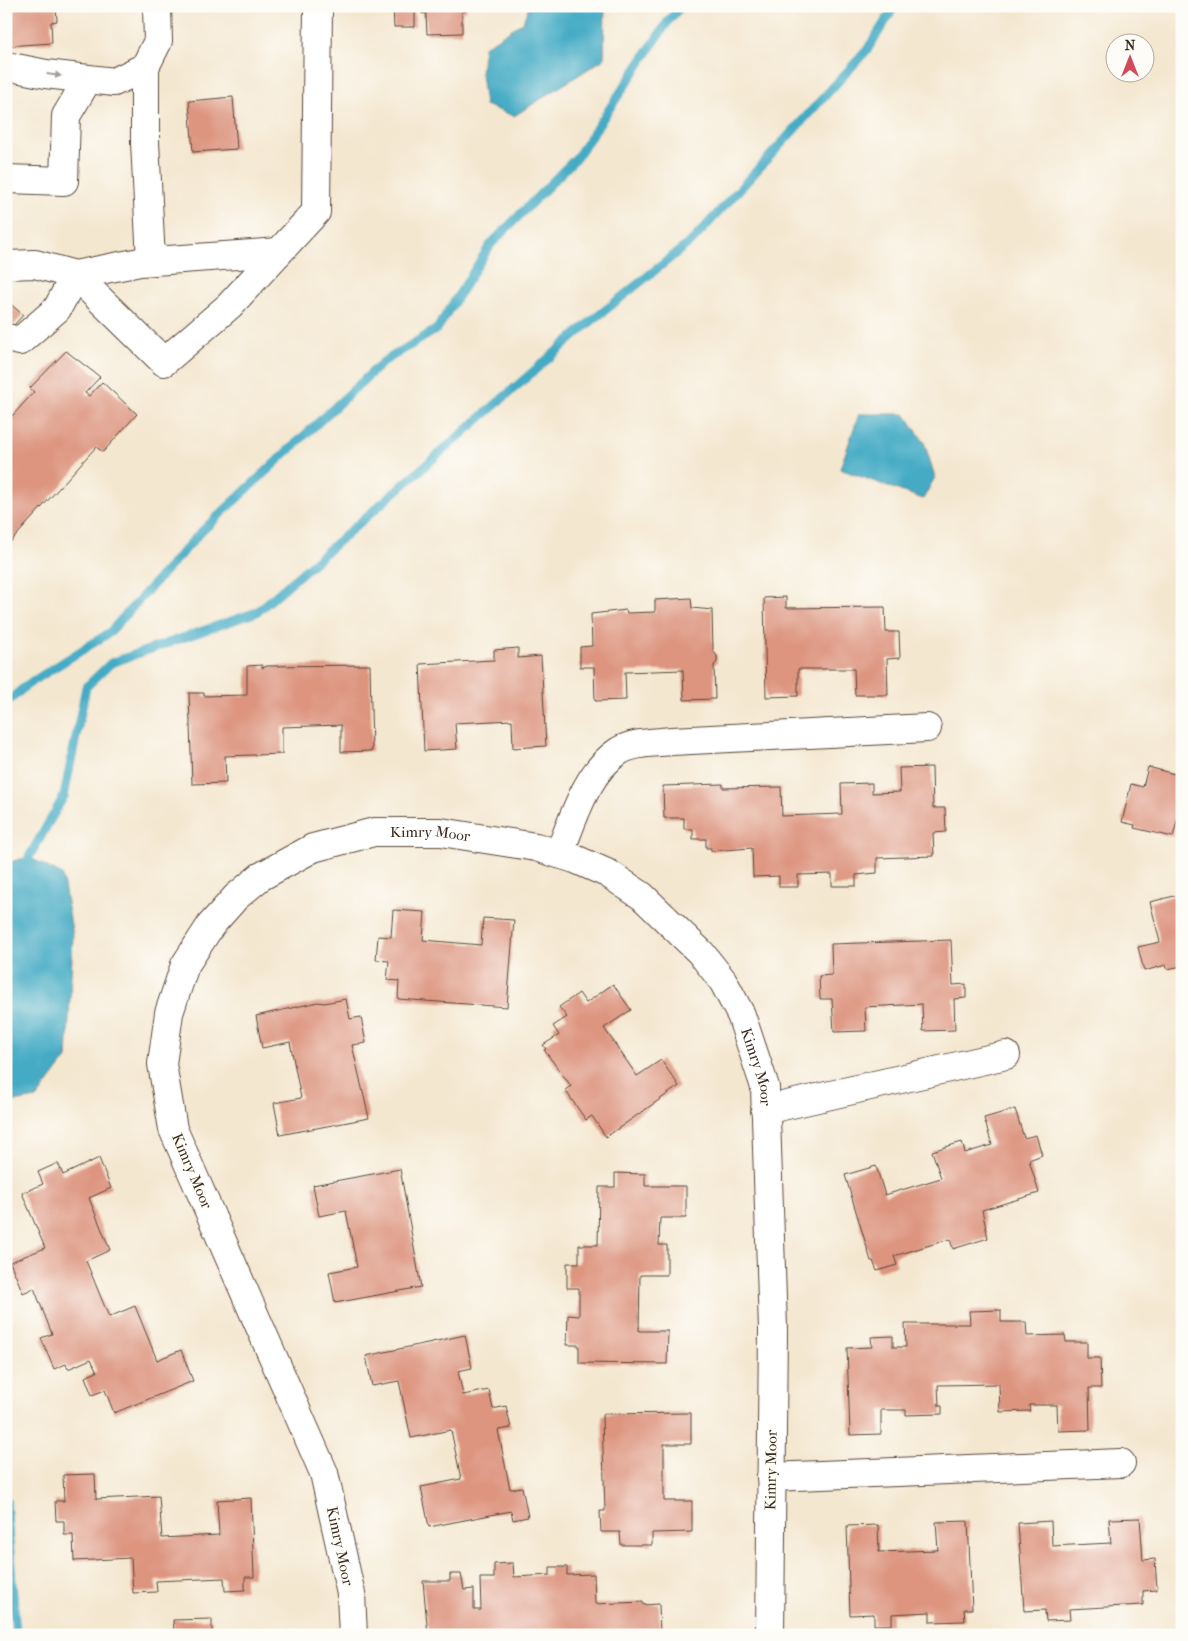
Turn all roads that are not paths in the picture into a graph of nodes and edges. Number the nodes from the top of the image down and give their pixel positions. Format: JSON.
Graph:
{"nodes":[{"id":1,"x":157,"y":6,"type":"edge"},
{"id":2,"x":318,"y":6,"type":"edge"},
{"id":3,"x":6,"y":66,"type":"edge"},
{"id":4,"x":145,"y":67,"type":"junction"},
{"id":5,"x":88,"y":79,"type":"junction"},
{"id":6,"x":6,"y":179,"type":"edge"},
{"id":7,"x":279,"y":252,"type":"junction"},
{"id":8,"x":151,"y":260,"type":"junction"},
{"id":9,"x":6,"y":265,"type":"edge"},
{"id":10,"x":75,"y":275,"type":"junction"},
{"id":11,"x":6,"y":338,"type":"edge"},
{"id":12,"x":927,"y":728,"type":"dead end"},
{"id":13,"x":558,"y":854,"type":"junction"},
{"id":14,"x":1006,"y":1055,"type":"dead end"},
{"id":15,"x":766,"y":1110,"type":"junction"},
{"id":16,"x":1121,"y":1463,"type":"dead end"},
{"id":17,"x":771,"y":1477,"type":"junction"},
{"id":18,"x":353,"y":1635,"type":"edge"},
{"id":19,"x":770,"y":1635,"type":"edge"}],
"edges":[{"from":1,"to":4,"type":"street"},
{"from":2,"to":7,"type":"street"},
{"from":3,"to":5,"type":"street","one_way":true},
{"from":4,"to":5,"type":"street"},
{"from":4,"to":8,"type":"street"},
{"from":5,"to":6,"type":"street"},
{"from":7,"to":8,"type":"street"},
{"from":7,"to":10,"type":"street"},
{"from":8,"to":10,"type":"street"},
{"from":9,"to":10,"type":"street"},
{"from":10,"to":11,"type":"street"},
{"from":12,"to":13,"type":"street"},
{"from":13,"to":15,"type":"street","name":"Kimry Moor"},
{"from":13,"to":18,"type":"street","name":"Kimry Moor"},
{"from":14,"to":15,"type":"street"},
{"from":15,"to":17,"type":"street","name":"Kimry Moor"},
{"from":16,"to":17,"type":"street"},
{"from":17,"to":19,"type":"street","name":"Kimry Moor"}]}
